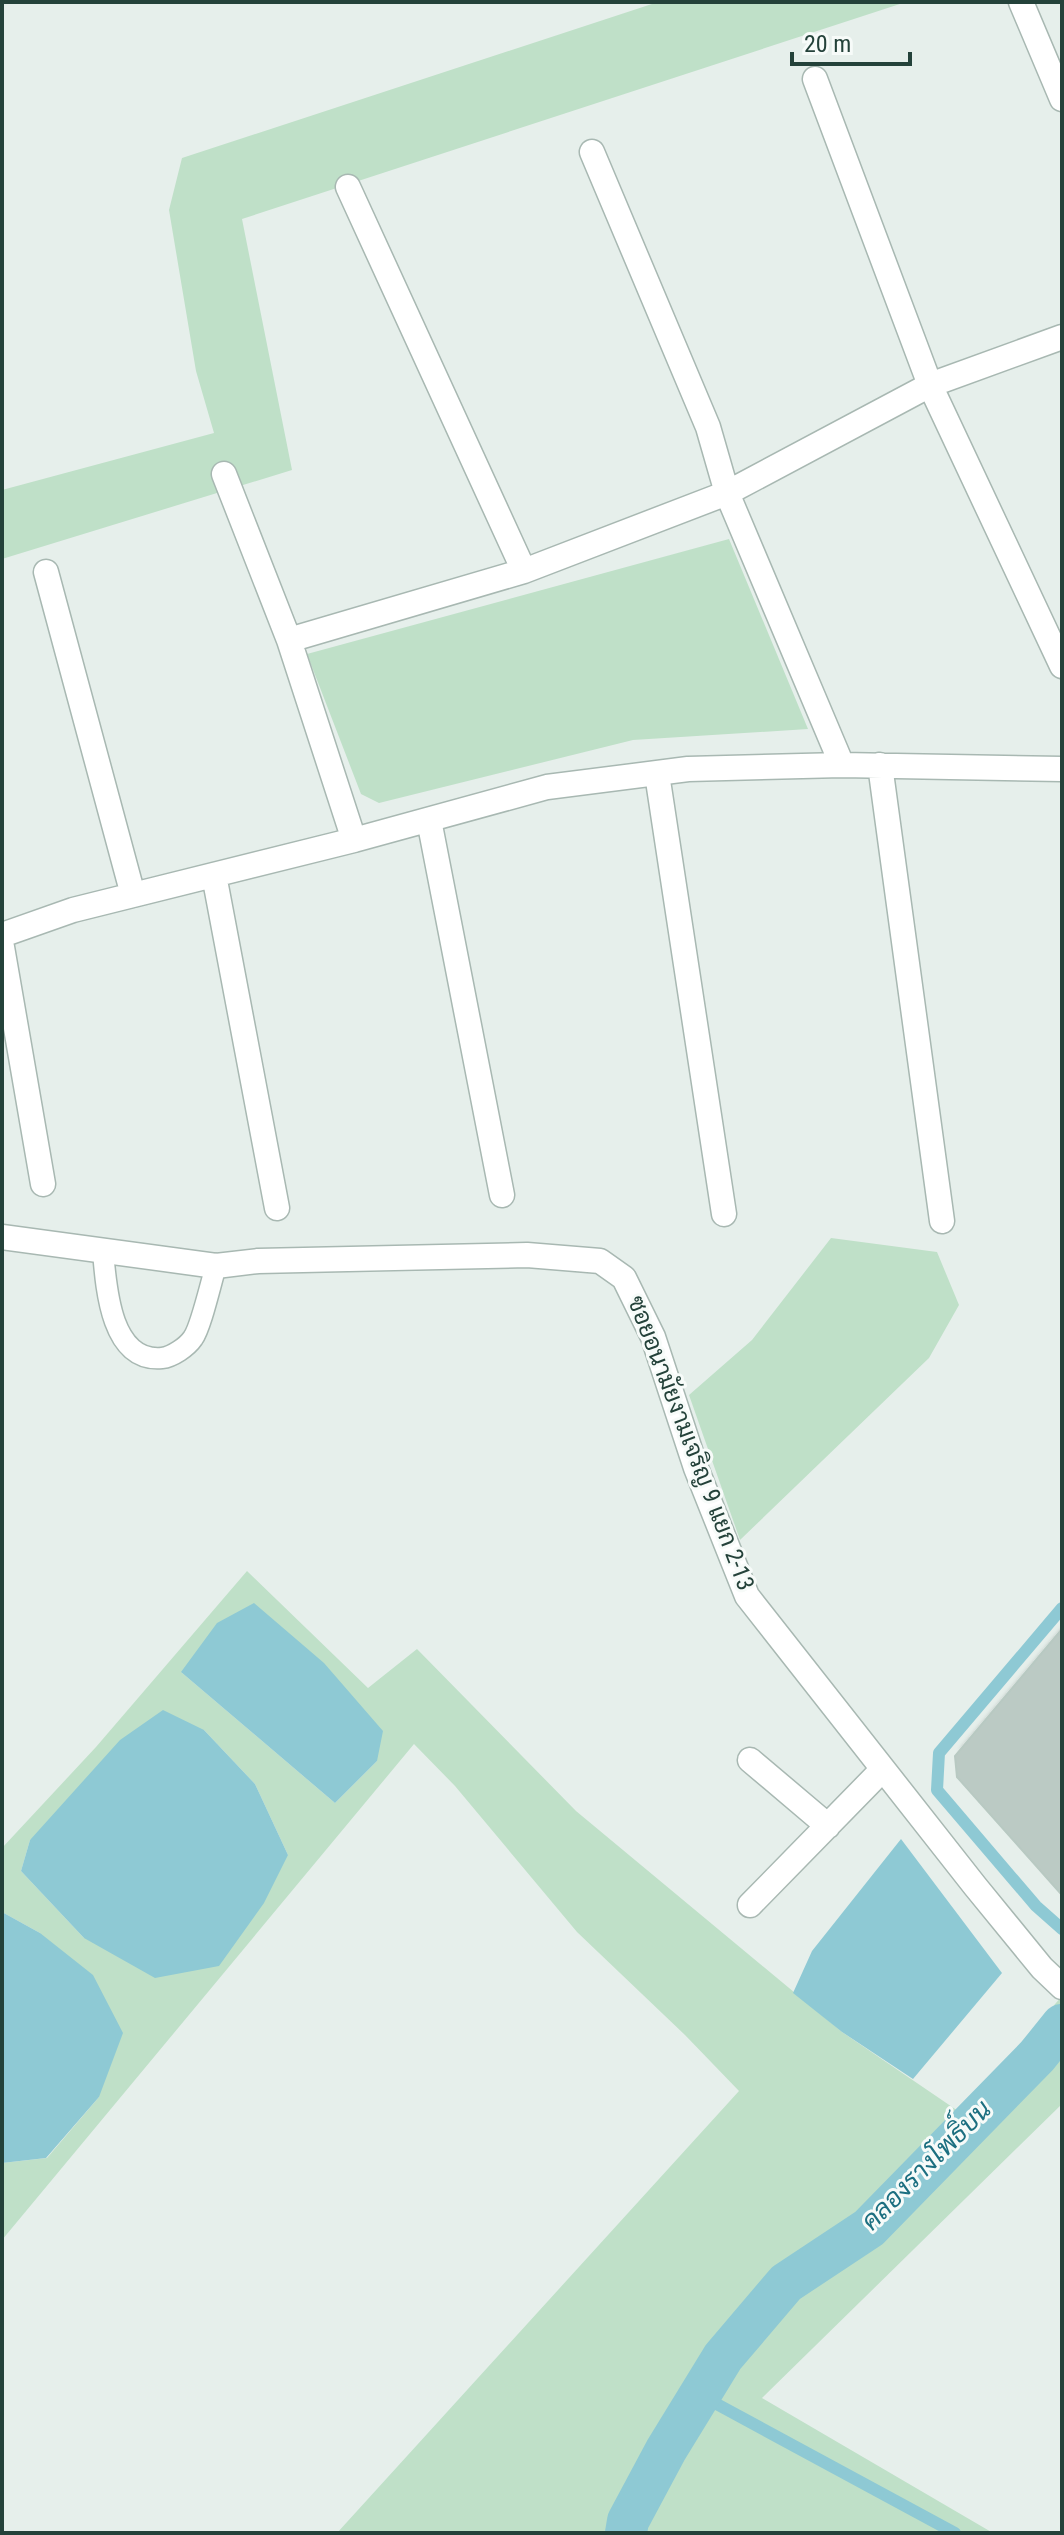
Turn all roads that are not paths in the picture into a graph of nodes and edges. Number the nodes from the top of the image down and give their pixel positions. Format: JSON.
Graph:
{"nodes":[{"id":1,"x":1021,"y":2,"type":"edge"},
{"id":2,"x":815,"y":79,"type":"dead end"},
{"id":3,"x":1062,"y":99,"type":"edge"},
{"id":4,"x":592,"y":152,"type":"dead end"},
{"id":5,"x":348,"y":187,"type":"dead end"},
{"id":6,"x":1062,"y":337,"type":"edge"},
{"id":7,"x":930,"y":385,"type":"junction"},
{"id":8,"x":224,"y":474,"type":"dead end"},
{"id":9,"x":727,"y":493,"type":"junction"},
{"id":10,"x":524,"y":571,"type":"junction"},
{"id":11,"x":46,"y":572,"type":"dead end"},
{"id":12,"x":289,"y":640,"type":"junction"},
{"id":13,"x":1062,"y":666,"type":"edge"},
{"id":14,"x":842,"y":765,"type":"junction"},
{"id":15,"x":880,"y":765,"type":"junction"},
{"id":16,"x":1062,"y":769,"type":"edge"},
{"id":17,"x":657,"y":774,"type":"junction"},
{"id":18,"x":429,"y":820,"type":"junction"},
{"id":19,"x":354,"y":840,"type":"junction"},
{"id":20,"x":214,"y":875,"type":"junction"},
{"id":21,"x":133,"y":895,"type":"junction"},
{"id":22,"x":2,"y":935,"type":"edge"},
{"id":23,"x":2,"y":947,"type":"edge"},
{"id":24,"x":43,"y":1184,"type":"dead end"},
{"id":25,"x":502,"y":1195,"type":"dead end"},
{"id":26,"x":277,"y":1208,"type":"dead end"},
{"id":27,"x":724,"y":1214,"type":"dead end"},
{"id":28,"x":942,"y":1221,"type":"dead end"},
{"id":29,"x":2,"y":1237,"type":"edge"},
{"id":30,"x":103,"y":1251,"type":"junction"},
{"id":31,"x":216,"y":1266,"type":"junction"},
{"id":32,"x":750,"y":1760,"type":"dead end"},
{"id":33,"x":883,"y":1769,"type":"junction"},
{"id":34,"x":828,"y":1826,"type":"junction"},
{"id":35,"x":750,"y":1905,"type":"dead end"},
{"id":36,"x":1062,"y":1987,"type":"edge"}],
"edges":[{"from":1,"to":3,"type":"street"},
{"from":2,"to":7,"type":"street"},
{"from":4,"to":9,"type":"street"},
{"from":5,"to":10,"type":"street"},
{"from":6,"to":7,"type":"street"},
{"from":7,"to":9,"type":"street"},
{"from":7,"to":13,"type":"street"},
{"from":8,"to":12,"type":"street"},
{"from":9,"to":10,"type":"street"},
{"from":9,"to":14,"type":"street"},
{"from":10,"to":12,"type":"street"},
{"from":11,"to":21,"type":"street"},
{"from":12,"to":19,"type":"street"},
{"from":14,"to":15,"type":"street"},
{"from":14,"to":17,"type":"street"},
{"from":15,"to":16,"type":"street"},
{"from":15,"to":28,"type":"street"},
{"from":17,"to":18,"type":"street"},
{"from":17,"to":27,"type":"street"},
{"from":18,"to":19,"type":"street"},
{"from":18,"to":25,"type":"street"},
{"from":19,"to":20,"type":"street"},
{"from":20,"to":21,"type":"street"},
{"from":20,"to":26,"type":"street"},
{"from":21,"to":22,"type":"street"},
{"from":23,"to":24,"type":"street"},
{"from":29,"to":30,"type":"street","name":"ซอยอนามัยงามเจริญ 9 แยก 2-13"},
{"from":30,"to":31,"type":"street","name":"ซอยอนามัยงามเจริญ 9 แยก 2-13"},
{"from":30,"to":31,"type":"lane"},
{"from":31,"to":33,"type":"street","name":"ซอยอนามัยงามเจริญ 9 แยก 2-13"},
{"from":32,"to":34,"type":"street"},
{"from":33,"to":34,"type":"street"},
{"from":33,"to":36,"type":"street","name":"ซอยอนามัยงามเจริญ 9 แยก 2-13"},
{"from":34,"to":35,"type":"street"}]}
